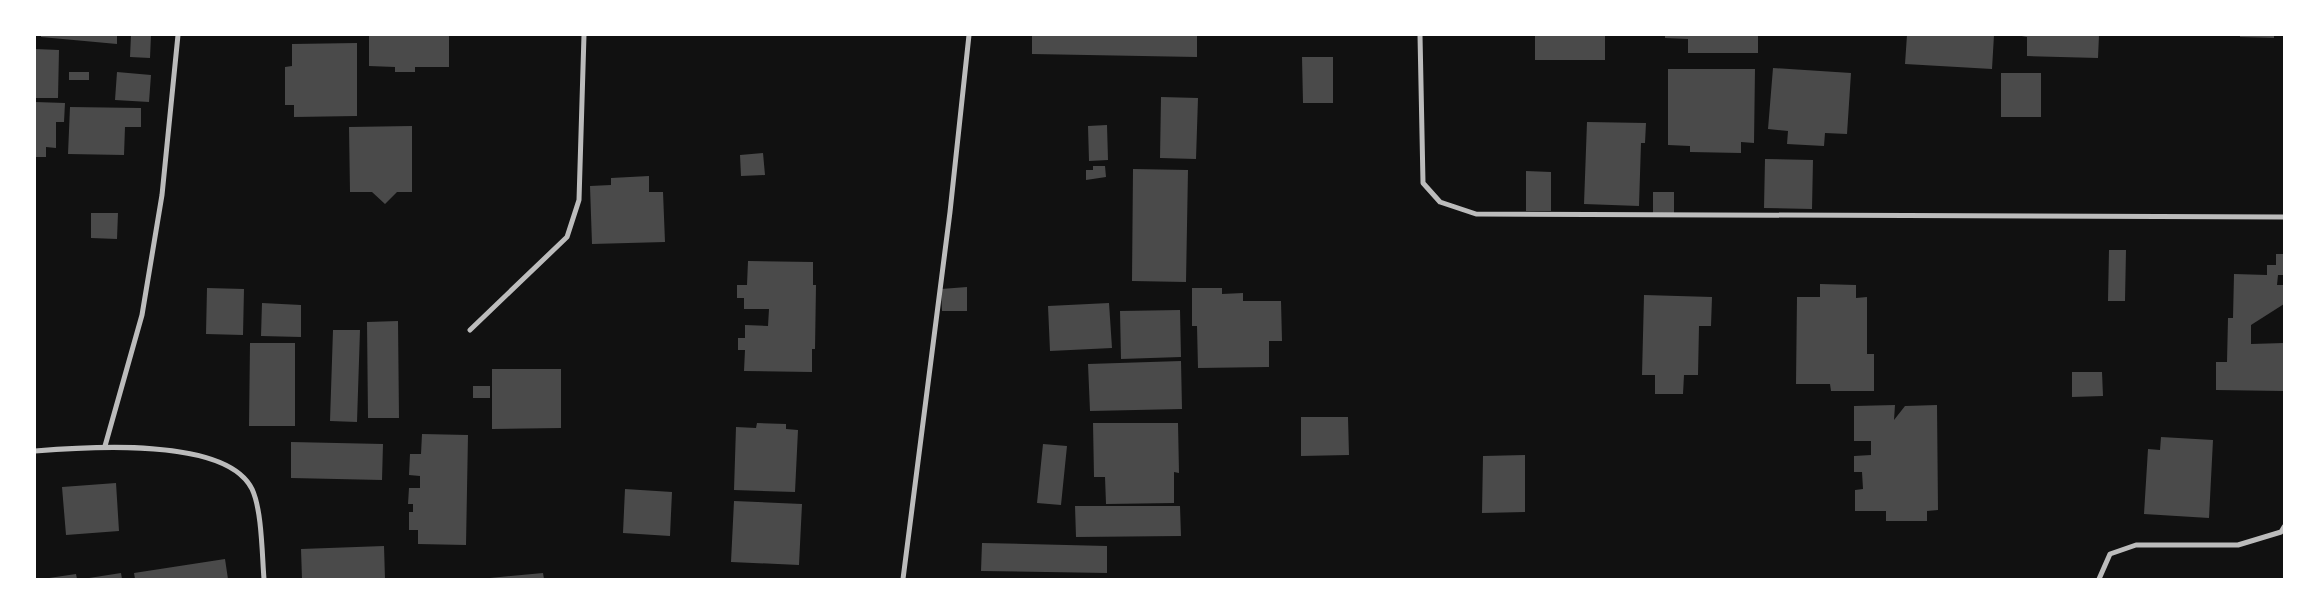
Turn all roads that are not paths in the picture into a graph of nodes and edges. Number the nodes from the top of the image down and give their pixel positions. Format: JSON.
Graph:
{"nodes":[{"id":1,"x":178,"y":35,"type":"edge"},
{"id":2,"x":584,"y":35,"type":"edge"},
{"id":3,"x":969,"y":35,"type":"edge"},
{"id":4,"x":1420,"y":35,"type":"edge"},
{"id":5,"x":2284,"y":217,"type":"edge"},
{"id":6,"x":470,"y":330,"type":"dead end"},
{"id":7,"x":105,"y":446,"type":"junction"},
{"id":8,"x":35,"y":451,"type":"edge"},
{"id":9,"x":2284,"y":527,"type":"edge"},
{"id":10,"x":264,"y":579,"type":"edge"},
{"id":11,"x":903,"y":579,"type":"edge"},
{"id":12,"x":2099,"y":579,"type":"edge"}],
"edges":[{"from":1,"to":7,"type":"street"},
{"from":2,"to":6,"type":"street"},
{"from":3,"to":11,"type":"street"},
{"from":4,"to":5,"type":"street"},
{"from":7,"to":8,"type":"street"},
{"from":7,"to":10,"type":"street"},
{"from":9,"to":12,"type":"street"}]}
